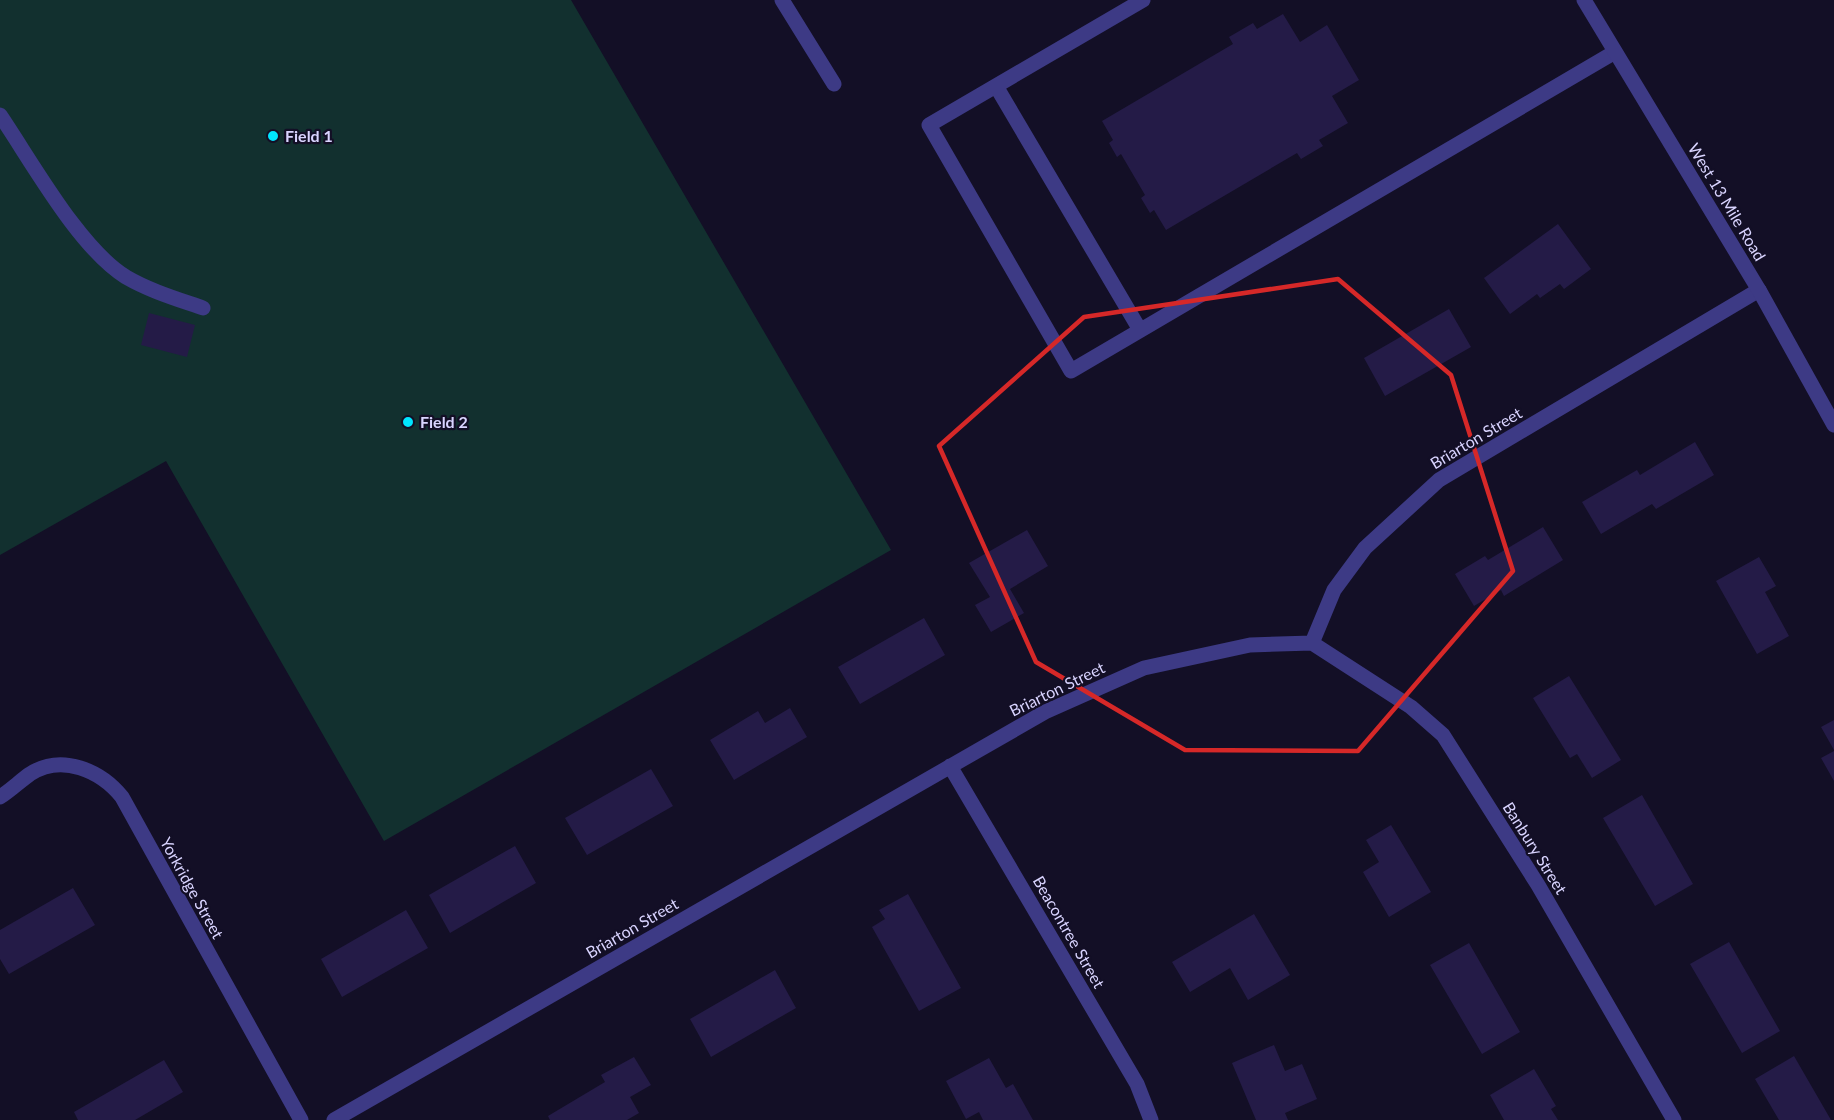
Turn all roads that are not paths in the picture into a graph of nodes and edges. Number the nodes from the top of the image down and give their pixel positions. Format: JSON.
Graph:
{"nodes":[{"id":1,"x":782,"y":0,"type":"edge"},
{"id":2,"x":1143,"y":0,"type":"edge"},
{"id":3,"x":1584,"y":0,"type":"edge"},
{"id":4,"x":1615,"y":52,"type":"junction"},
{"id":5,"x":834,"y":84,"type":"dead end"},
{"id":6,"x":996,"y":86,"type":"junction"},
{"id":7,"x":0,"y":115,"type":"edge"},
{"id":8,"x":1759,"y":290,"type":"junction"},
{"id":9,"x":202,"y":308,"type":"dead end"},
{"id":10,"x":1140,"y":330,"type":"junction"},
{"id":11,"x":1834,"y":425,"type":"edge"},
{"id":12,"x":1312,"y":643,"type":"junction"},
{"id":13,"x":950,"y":766,"type":"junction"},
{"id":14,"x":0,"y":797,"type":"edge"},
{"id":15,"x":301,"y":1120,"type":"edge"},
{"id":16,"x":334,"y":1120,"type":"edge"},
{"id":17,"x":1151,"y":1120,"type":"edge"},
{"id":18,"x":1674,"y":1120,"type":"edge"}],
"edges":[{"from":1,"to":5,"type":"street"},
{"from":2,"to":6,"type":"street"},
{"from":3,"to":4,"type":"street","name":"West 13 Mile Road"},
{"from":4,"to":8,"type":"street","name":"West 13 Mile Road"},
{"from":4,"to":10,"type":"street"},
{"from":6,"to":10,"type":"street"},
{"from":6,"to":10,"type":"street"},
{"from":7,"to":9,"type":"street"},
{"from":8,"to":11,"type":"street","name":"West 13 Mile Road"},
{"from":8,"to":12,"type":"street","name":"Briarton Street"},
{"from":12,"to":13,"type":"street","name":"Briarton Street"},
{"from":12,"to":18,"type":"street","name":"Banbury Street"},
{"from":13,"to":16,"type":"street","name":"Briarton Street"},
{"from":13,"to":17,"type":"street","name":"Beacontree Street"},
{"from":14,"to":15,"type":"street","name":"Yorkridge Street"}]}
